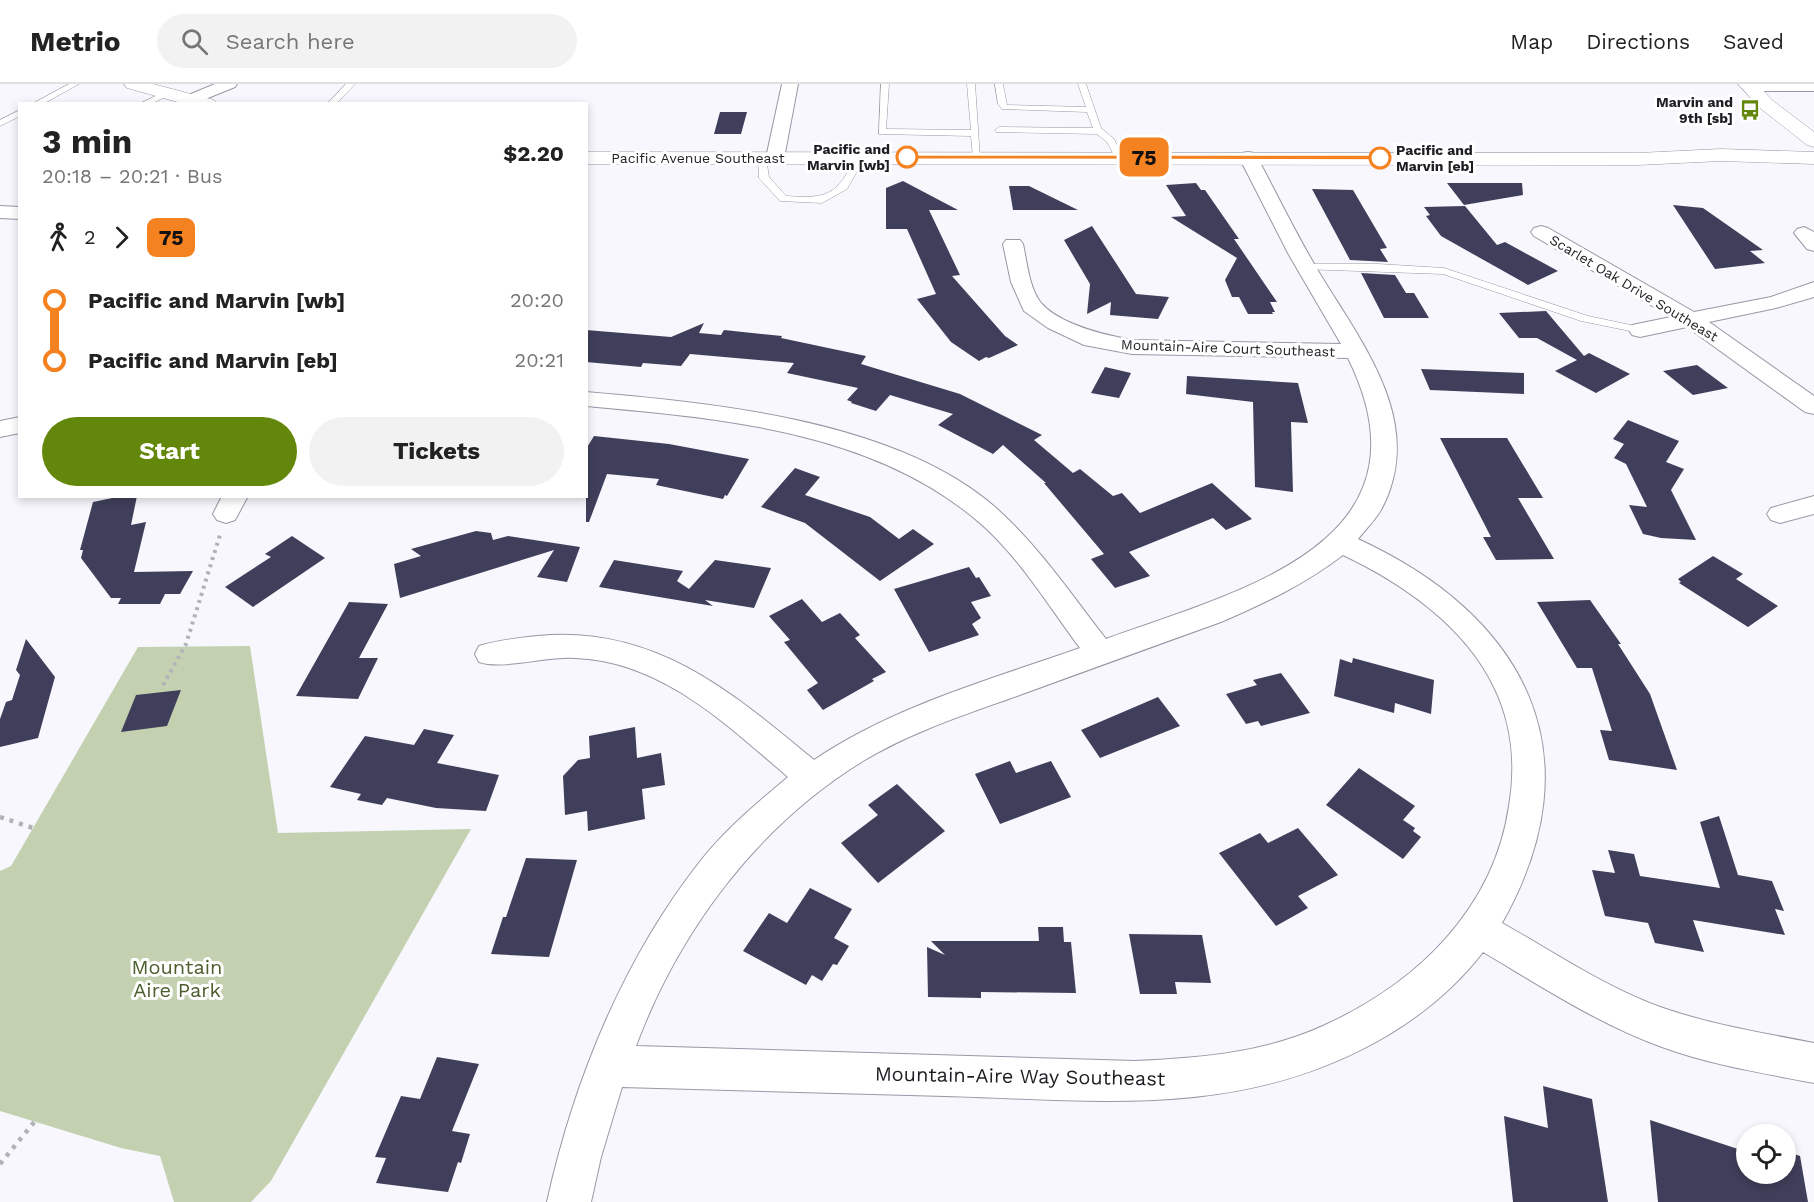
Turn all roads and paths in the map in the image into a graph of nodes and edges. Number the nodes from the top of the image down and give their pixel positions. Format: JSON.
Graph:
{"nodes":[{"id":1,"x":75,"y":84,"type":"edge"},
{"id":2,"x":133,"y":84,"type":"edge"},
{"id":3,"x":229,"y":84,"type":"edge"},
{"id":4,"x":351,"y":84,"type":"edge"},
{"id":5,"x":790,"y":84,"type":"edge"},
{"id":6,"x":885,"y":84,"type":"edge"},
{"id":7,"x":971,"y":84,"type":"edge"},
{"id":8,"x":999,"y":84,"type":"edge"},
{"id":9,"x":1082,"y":84,"type":"edge"},
{"id":10,"x":1748,"y":85,"type":"edge"},
{"id":11,"x":1814,"y":86,"type":"edge"},
{"id":12,"x":45,"y":87,"type":"dead end"},
{"id":13,"x":58,"y":93,"type":"junction"},
{"id":14,"x":169,"y":93,"type":"junction"},
{"id":15,"x":40,"y":102,"type":"edge"},
{"id":16,"x":148,"y":102,"type":"edge"},
{"id":17,"x":195,"y":102,"type":"edge"},
{"id":18,"x":333,"y":102,"type":"edge"},
{"id":19,"x":1091,"y":110,"type":"junction"},
{"id":20,"x":18,"y":113,"type":"edge"},
{"id":21,"x":0,"y":123,"type":"edge"},
{"id":22,"x":1814,"y":125,"type":"edge"},
{"id":23,"x":999,"y":130,"type":"dead end"},
{"id":24,"x":1098,"y":131,"type":"junction"},
{"id":25,"x":975,"y":134,"type":"junction"},
{"id":26,"x":1814,"y":141,"type":"edge"},
{"id":27,"x":861,"y":157,"type":"junction"},
{"id":28,"x":977,"y":157,"type":"junction"},
{"id":29,"x":1119,"y":157,"type":"junction"},
{"id":30,"x":1248,"y":157,"type":"junction"},
{"id":31,"x":588,"y":158,"type":"edge"},
{"id":32,"x":769,"y":158,"type":"junction"},
{"id":33,"x":1814,"y":158,"type":"edge"},
{"id":34,"x":1638,"y":159,"type":"junction"},
{"id":35,"x":1814,"y":176,"type":"edge"},
{"id":36,"x":0,"y":212,"type":"edge"},
{"id":37,"x":18,"y":213,"type":"edge"},
{"id":38,"x":1541,"y":232,"type":"dead end"},
{"id":39,"x":1013,"y":244,"type":"dead end"},
{"id":40,"x":1306,"y":267,"type":"junction"},
{"id":41,"x":1814,"y":288,"type":"edge"},
{"id":42,"x":1691,"y":320,"type":"junction"},
{"id":43,"x":1640,"y":330,"type":"joint"},
{"id":44,"x":1355,"y":351,"type":"junction"},
{"id":45,"x":588,"y":399,"type":"edge"},
{"id":46,"x":1814,"y":407,"type":"edge"},
{"id":47,"x":18,"y":425,"type":"edge"},
{"id":48,"x":0,"y":429,"type":"edge"},
{"id":49,"x":231,"y":505,"type":"edge"},
{"id":50,"x":1814,"y":505,"type":"edge"},
{"id":51,"x":1780,"y":514,"type":"dead end"},
{"id":52,"x":1341,"y":542,"type":"junction"},
{"id":53,"x":1100,"y":653,"type":"junction"},
{"id":54,"x":490,"y":654,"type":"dead end"},
{"id":55,"x":163,"y":685,"type":"dead end"},
{"id":56,"x":811,"y":777,"type":"junction"},
{"id":57,"x":0,"y":817,"type":"edge"},
{"id":58,"x":33,"y":828,"type":"dead end"},
{"id":59,"x":1478,"y":929,"type":"junction"},
{"id":60,"x":1814,"y":1063,"type":"edge"},
{"id":61,"x":609,"y":1066,"type":"junction"},
{"id":62,"x":35,"y":1121,"type":"dead end"},
{"id":63,"x":0,"y":1164,"type":"edge"},
{"id":64,"x":569,"y":1202,"type":"edge"}],
"edges":[{"from":1,"to":13,"type":"lane"},
{"from":2,"to":14,"type":"main road"},
{"from":3,"to":17,"type":"street"},
{"from":4,"to":18,"type":"lane"},
{"from":5,"to":32,"type":"street"},
{"from":6,"to":25,"type":"lane"},
{"from":7,"to":25,"type":"lane"},
{"from":8,"to":19,"type":"lane"},
{"from":9,"to":19,"type":"lane"},
{"from":10,"to":11,"type":"street"},
{"from":10,"to":22,"type":"main road"},
{"from":10,"to":26,"type":"main road"},
{"from":12,"to":13,"type":"lane"},
{"from":13,"to":15,"type":"lane"},
{"from":14,"to":16,"type":"lane"},
{"from":14,"to":17,"type":"main road"},
{"from":19,"to":24,"type":"lane"},
{"from":20,"to":21,"type":"lane"},
{"from":23,"to":24,"type":"lane"},
{"from":24,"to":29,"type":"lane"},
{"from":25,"to":28,"type":"lane"},
{"from":27,"to":28,"type":"main road","name":"Pacific Avenue Southeast"},
{"from":27,"to":32,"type":"main road","name":"Pacific Avenue Southeast"},
{"from":27,"to":32,"type":"lane"},
{"from":28,"to":29,"type":"main road","name":"Pacific Avenue Southeast"},
{"from":29,"to":30,"type":"main road","name":"Pacific Avenue Southeast"},
{"from":30,"to":34,"type":"main road","name":"Pacific Avenue Southeast"},
{"from":30,"to":40,"type":"street"},
{"from":31,"to":32,"type":"main road","name":"Pacific Avenue Southeast"},
{"from":33,"to":34,"type":"main road","name":"Pacific Avenue Southeast"},
{"from":34,"to":35,"type":"main road","name":"Pacific Avenue Southeast"},
{"from":36,"to":37,"type":"street"},
{"from":38,"to":42,"type":"street","name":"Scarlet Oak Drive Southeast"},
{"from":39,"to":44,"type":"street","name":"Mountain-Aire Court Southeast"},
{"from":40,"to":43,"type":"lane"},
{"from":40,"to":44,"type":"street"},
{"from":41,"to":42,"type":"street"},
{"from":42,"to":43,"type":"street"},
{"from":42,"to":46,"type":"street","name":"Scarlet Oak Drive Southeast"},
{"from":44,"to":52,"type":"street"},
{"from":45,"to":53,"type":"street"},
{"from":47,"to":48,"type":"street"},
{"from":49,"to":55,"type":"path"},
{"from":50,"to":51,"type":"street"},
{"from":52,"to":53,"type":"street"},
{"from":52,"to":59,"type":"street","name":"Mountain-Aire Way Southeast"},
{"from":53,"to":56,"type":"street"},
{"from":54,"to":56,"type":"street"},
{"from":56,"to":61,"type":"street"},
{"from":57,"to":58,"type":"path"},
{"from":59,"to":60,"type":"street"},
{"from":59,"to":61,"type":"street","name":"Mountain-Aire Way Southeast"},
{"from":61,"to":64,"type":"street"},
{"from":62,"to":63,"type":"path"}]}
